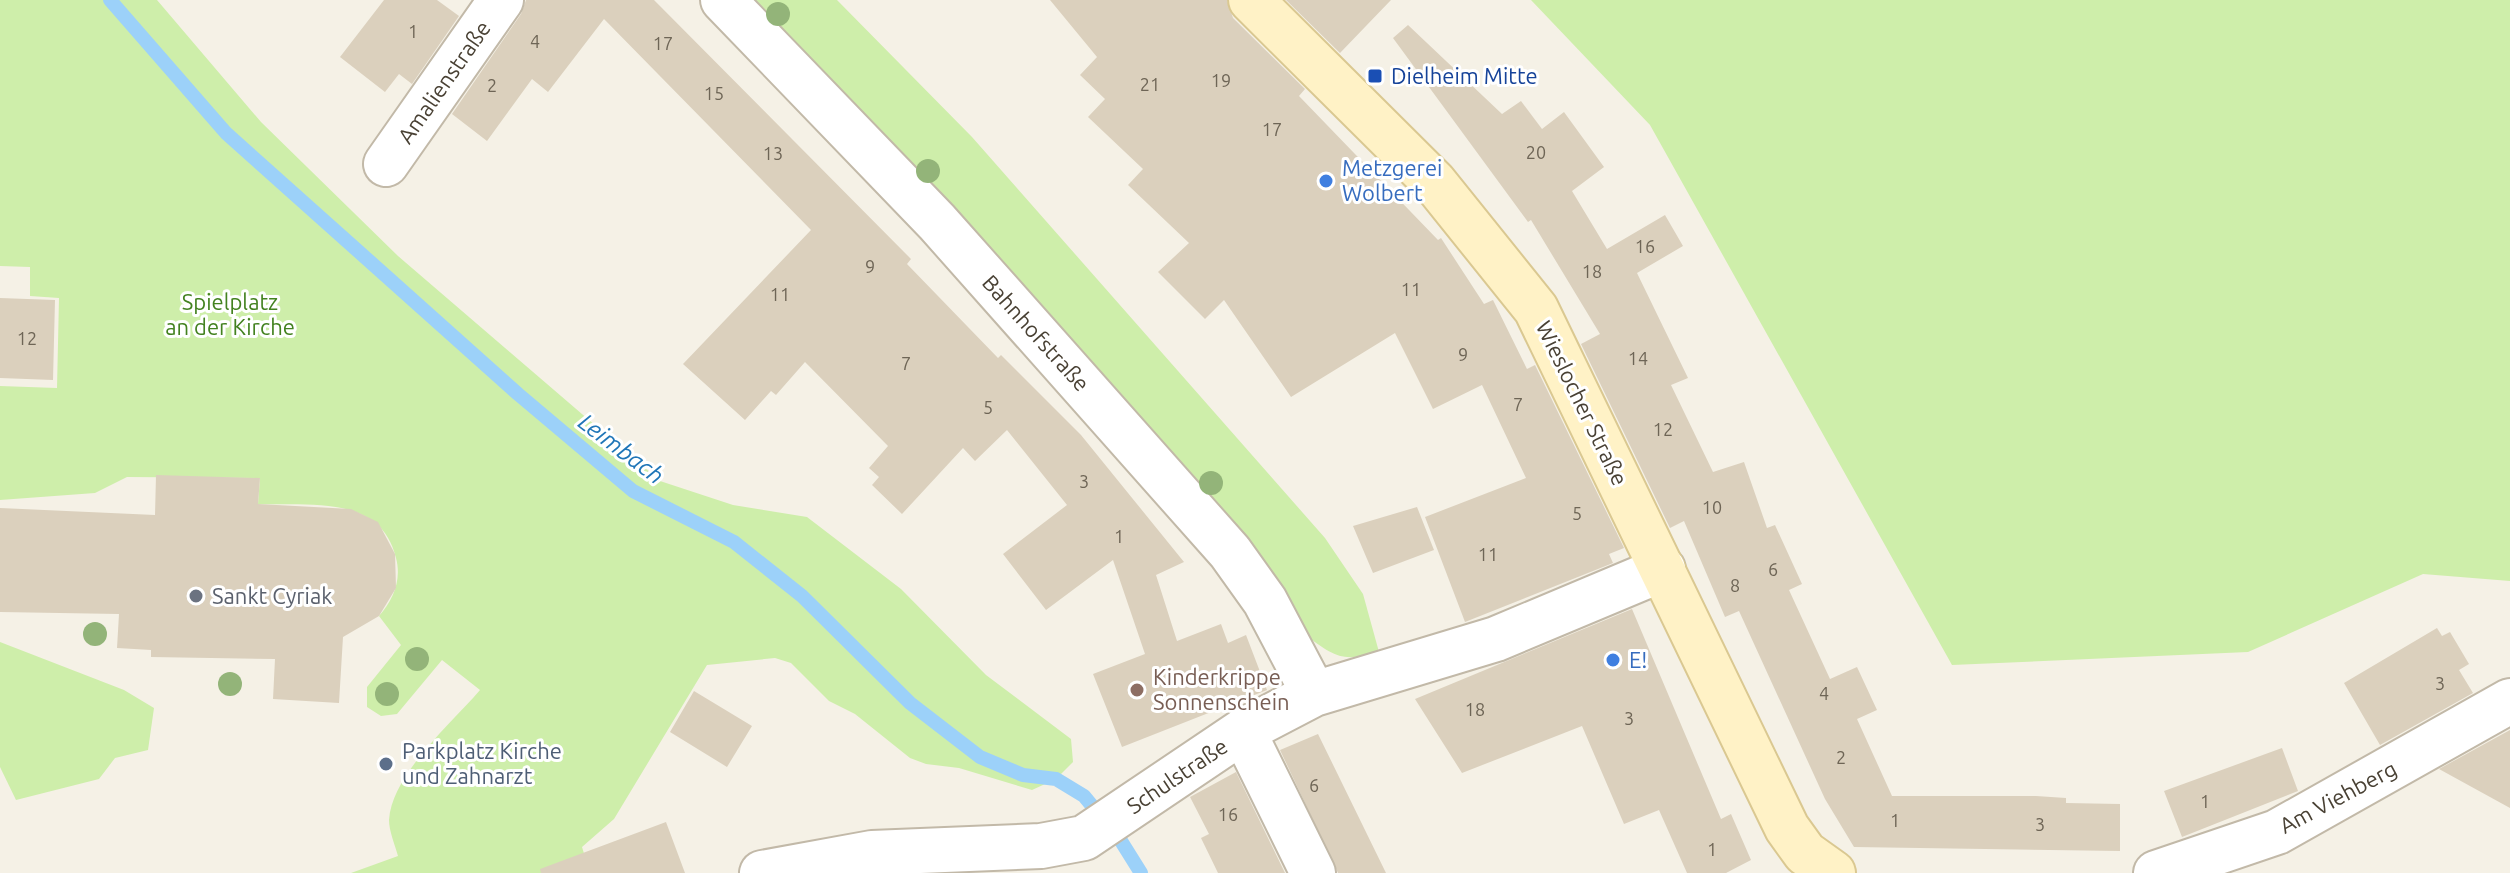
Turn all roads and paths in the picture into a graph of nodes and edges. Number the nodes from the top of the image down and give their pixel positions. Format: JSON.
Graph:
{"nodes":[{"id":1,"x":501,"y":0,"type":"edge"},
{"id":2,"x":723,"y":0,"type":"edge"},
{"id":3,"x":1251,"y":0,"type":"edge"},
{"id":4,"x":386,"y":164,"type":"dead end"},
{"id":5,"x":1663,"y":569,"type":"junction"},
{"id":6,"x":1314,"y":694,"type":"junction"},
{"id":7,"x":2510,"y":701,"type":"edge"},
{"id":8,"x":1243,"y":731,"type":"junction"},
{"id":9,"x":1828,"y":871,"type":"edge"},
{"id":10,"x":762,"y":873,"type":"edge"},
{"id":11,"x":1313,"y":873,"type":"edge"},
{"id":12,"x":2156,"y":873,"type":"edge"}],
"edges":[{"from":1,"to":4,"type":"street","name":"Amalienstraße"},
{"from":2,"to":6,"type":"street","name":"Bahnhofstraße"},
{"from":3,"to":5,"type":"main road","name":"Wieslocher Straße"},
{"from":5,"to":6,"type":"street","name":"Schulstraße"},
{"from":5,"to":9,"type":"main road","name":"Wieslocher Straße"},
{"from":6,"to":8,"type":"street","name":"Schulstraße"},
{"from":7,"to":12,"type":"street","name":"Am Viehberg"},
{"from":8,"to":10,"type":"street","name":"Schulstraße"},
{"from":8,"to":11,"type":"street"}]}
